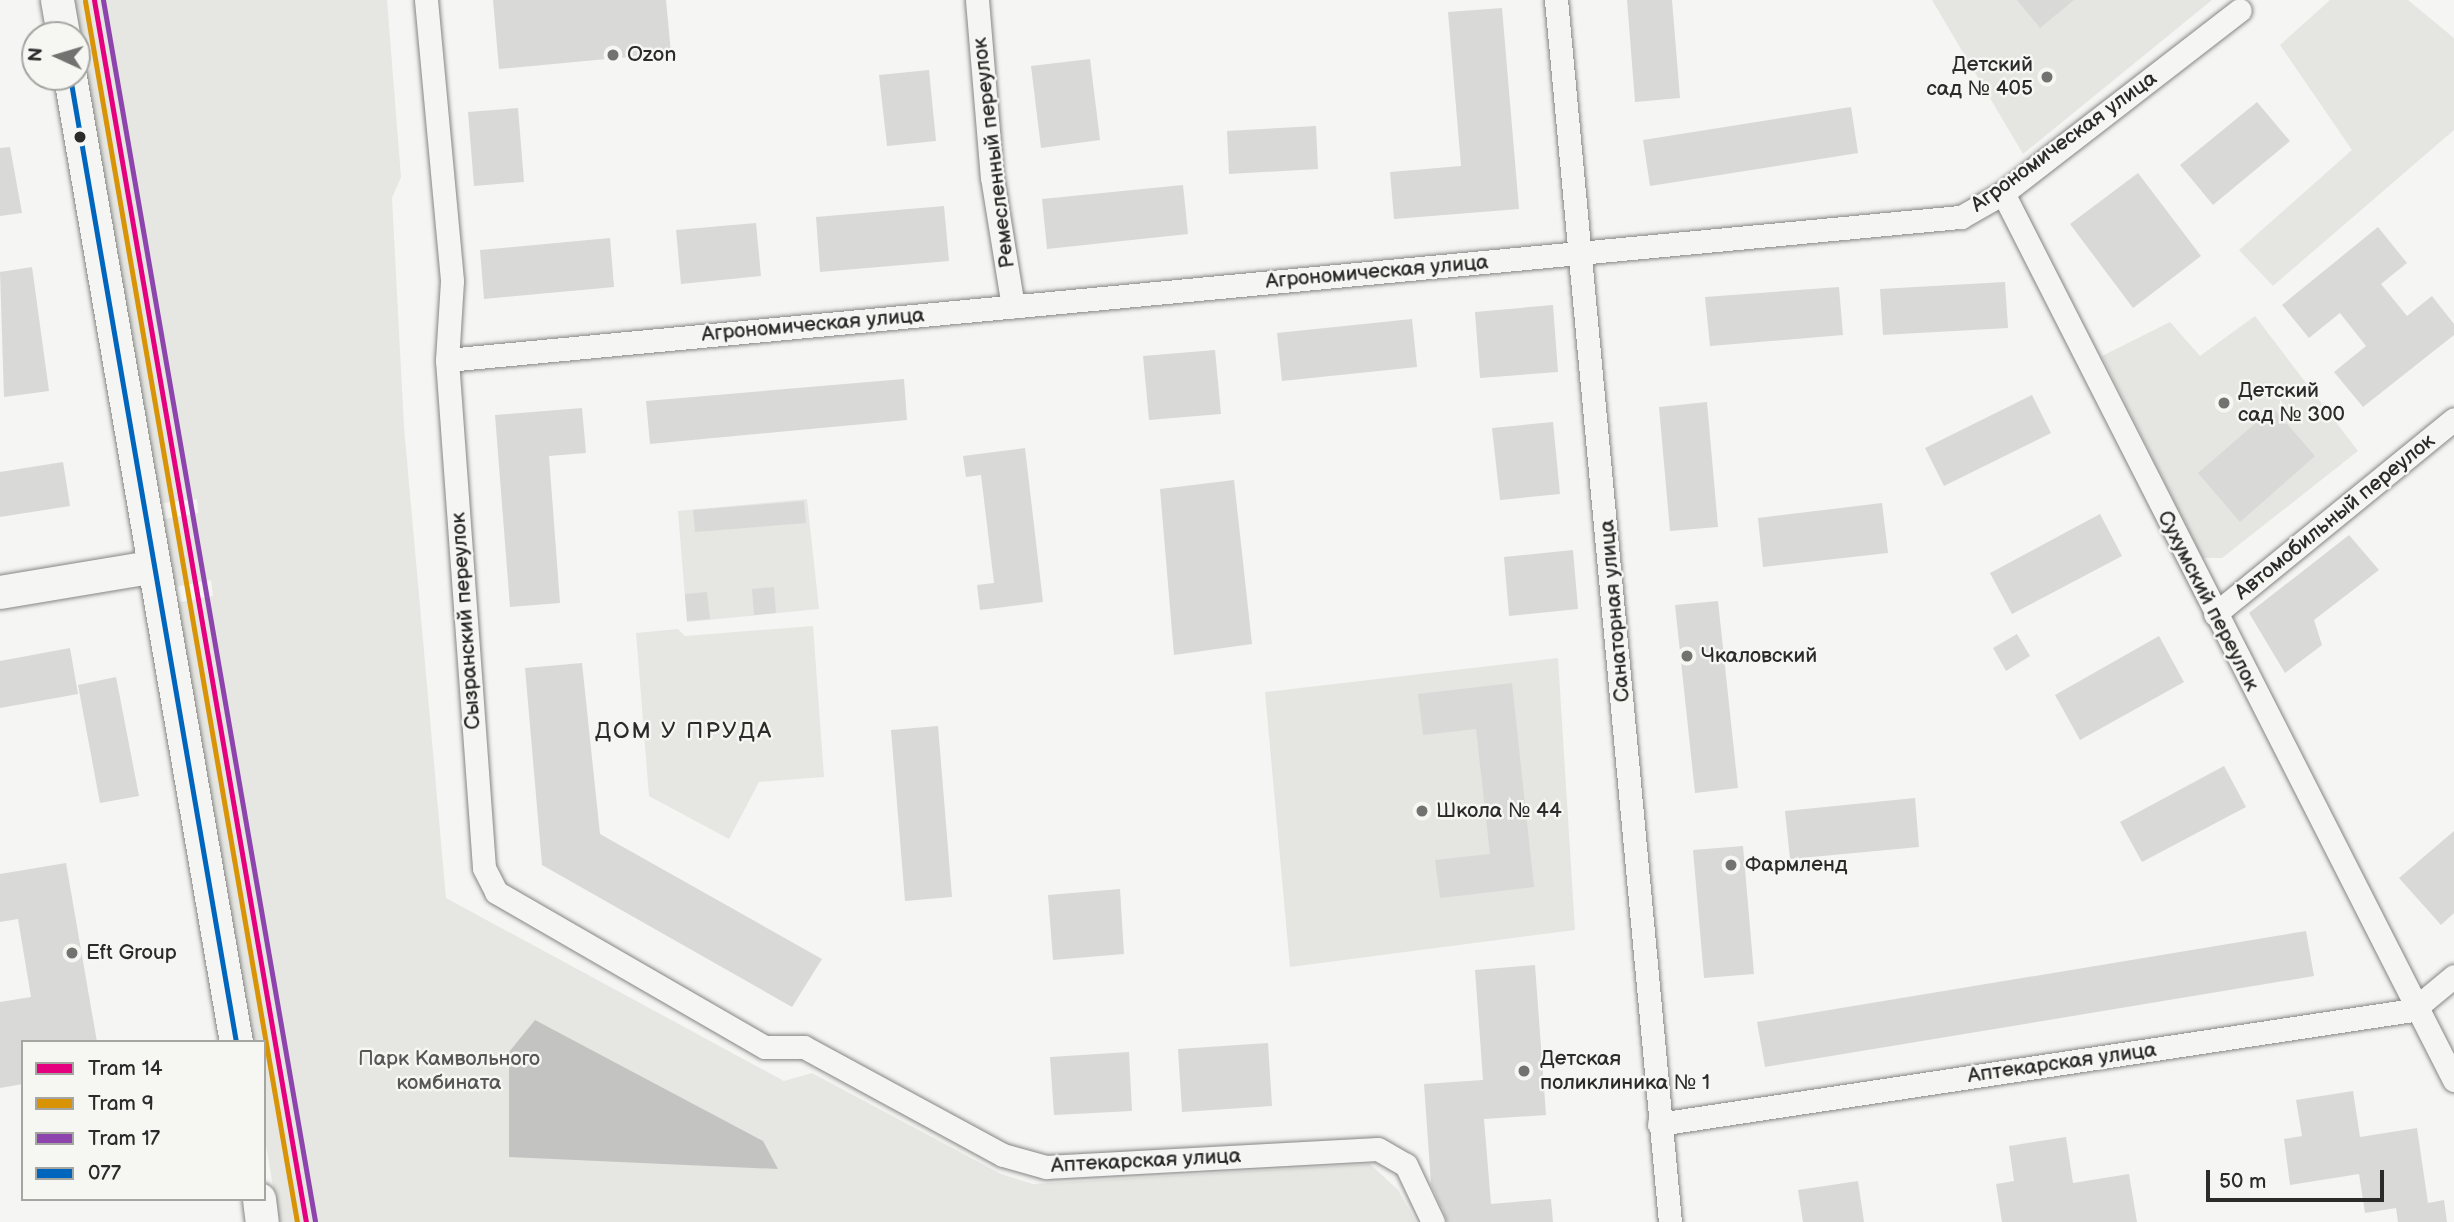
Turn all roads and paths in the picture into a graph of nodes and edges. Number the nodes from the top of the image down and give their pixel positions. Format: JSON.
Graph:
{"nodes":[{"id":1,"x":57,"y":0,"type":"edge"},
{"id":2,"x":426,"y":0,"type":"edge"},
{"id":3,"x":977,"y":0,"type":"edge"},
{"id":4,"x":1556,"y":0,"type":"edge"},
{"id":5,"x":2240,"y":10,"type":"dead end"},
{"id":6,"x":61,"y":21,"type":"edge"},
{"id":7,"x":72,"y":91,"type":"edge"},
{"id":8,"x":2003,"y":192,"type":"junction"},
{"id":9,"x":1578,"y":252,"type":"junction"},
{"id":10,"x":1013,"y":306,"type":"junction"},
{"id":11,"x":447,"y":360,"type":"junction"},
{"id":12,"x":2454,"y":419,"type":"edge"},
{"id":13,"x":150,"y":567,"type":"junction"},
{"id":14,"x":0,"y":592,"type":"edge"},
{"id":15,"x":2216,"y":614,"type":"junction"},
{"id":16,"x":2454,"y":976,"type":"edge"},
{"id":17,"x":2413,"y":1010,"type":"junction"},
{"id":18,"x":236,"y":1040,"type":"edge"},
{"id":19,"x":804,"y":1047,"type":"joint"},
{"id":20,"x":2454,"y":1080,"type":"edge"},
{"id":21,"x":1659,"y":1124,"type":"junction"},
{"id":22,"x":259,"y":1201,"type":"edge"},
{"id":23,"x":262,"y":1222,"type":"edge"},
{"id":24,"x":1433,"y":1222,"type":"edge"},
{"id":25,"x":1670,"y":1222,"type":"edge"}],
"edges":[{"from":1,"to":6,"type":"street"},
{"from":2,"to":11,"type":"street","name":"Сызранский переулок"},
{"from":3,"to":10,"type":"street","name":"Ремесленный переулок"},
{"from":4,"to":9,"type":"street","name":"Санаторная улица"},
{"from":5,"to":8,"type":"street","name":"Агрономическая улица"},
{"from":7,"to":13,"type":"street"},
{"from":8,"to":9,"type":"street","name":"Агрономическая улица"},
{"from":8,"to":15,"type":"street","name":"Сухумский переулок"},
{"from":9,"to":10,"type":"street","name":"Агрономическая улица"},
{"from":9,"to":21,"type":"street","name":"Санаторная улица"},
{"from":10,"to":11,"type":"street","name":"Агрономическая улица"},
{"from":11,"to":19,"type":"street","name":"Сызранский переулок"},
{"from":12,"to":15,"type":"street","name":"Автомобильный переулок"},
{"from":13,"to":14,"type":"street"},
{"from":13,"to":18,"type":"street"},
{"from":15,"to":17,"type":"street","name":"Сухумский переулок"},
{"from":16,"to":17,"type":"street"},
{"from":17,"to":20,"type":"street","name":"Сухумский переулок"},
{"from":17,"to":21,"type":"street","name":"Аптекарская улица"},
{"from":19,"to":24,"type":"street","name":"Аптекарская улица"},
{"from":21,"to":25,"type":"street","name":"Санаторная улица"},
{"from":22,"to":23,"type":"street"}]}
